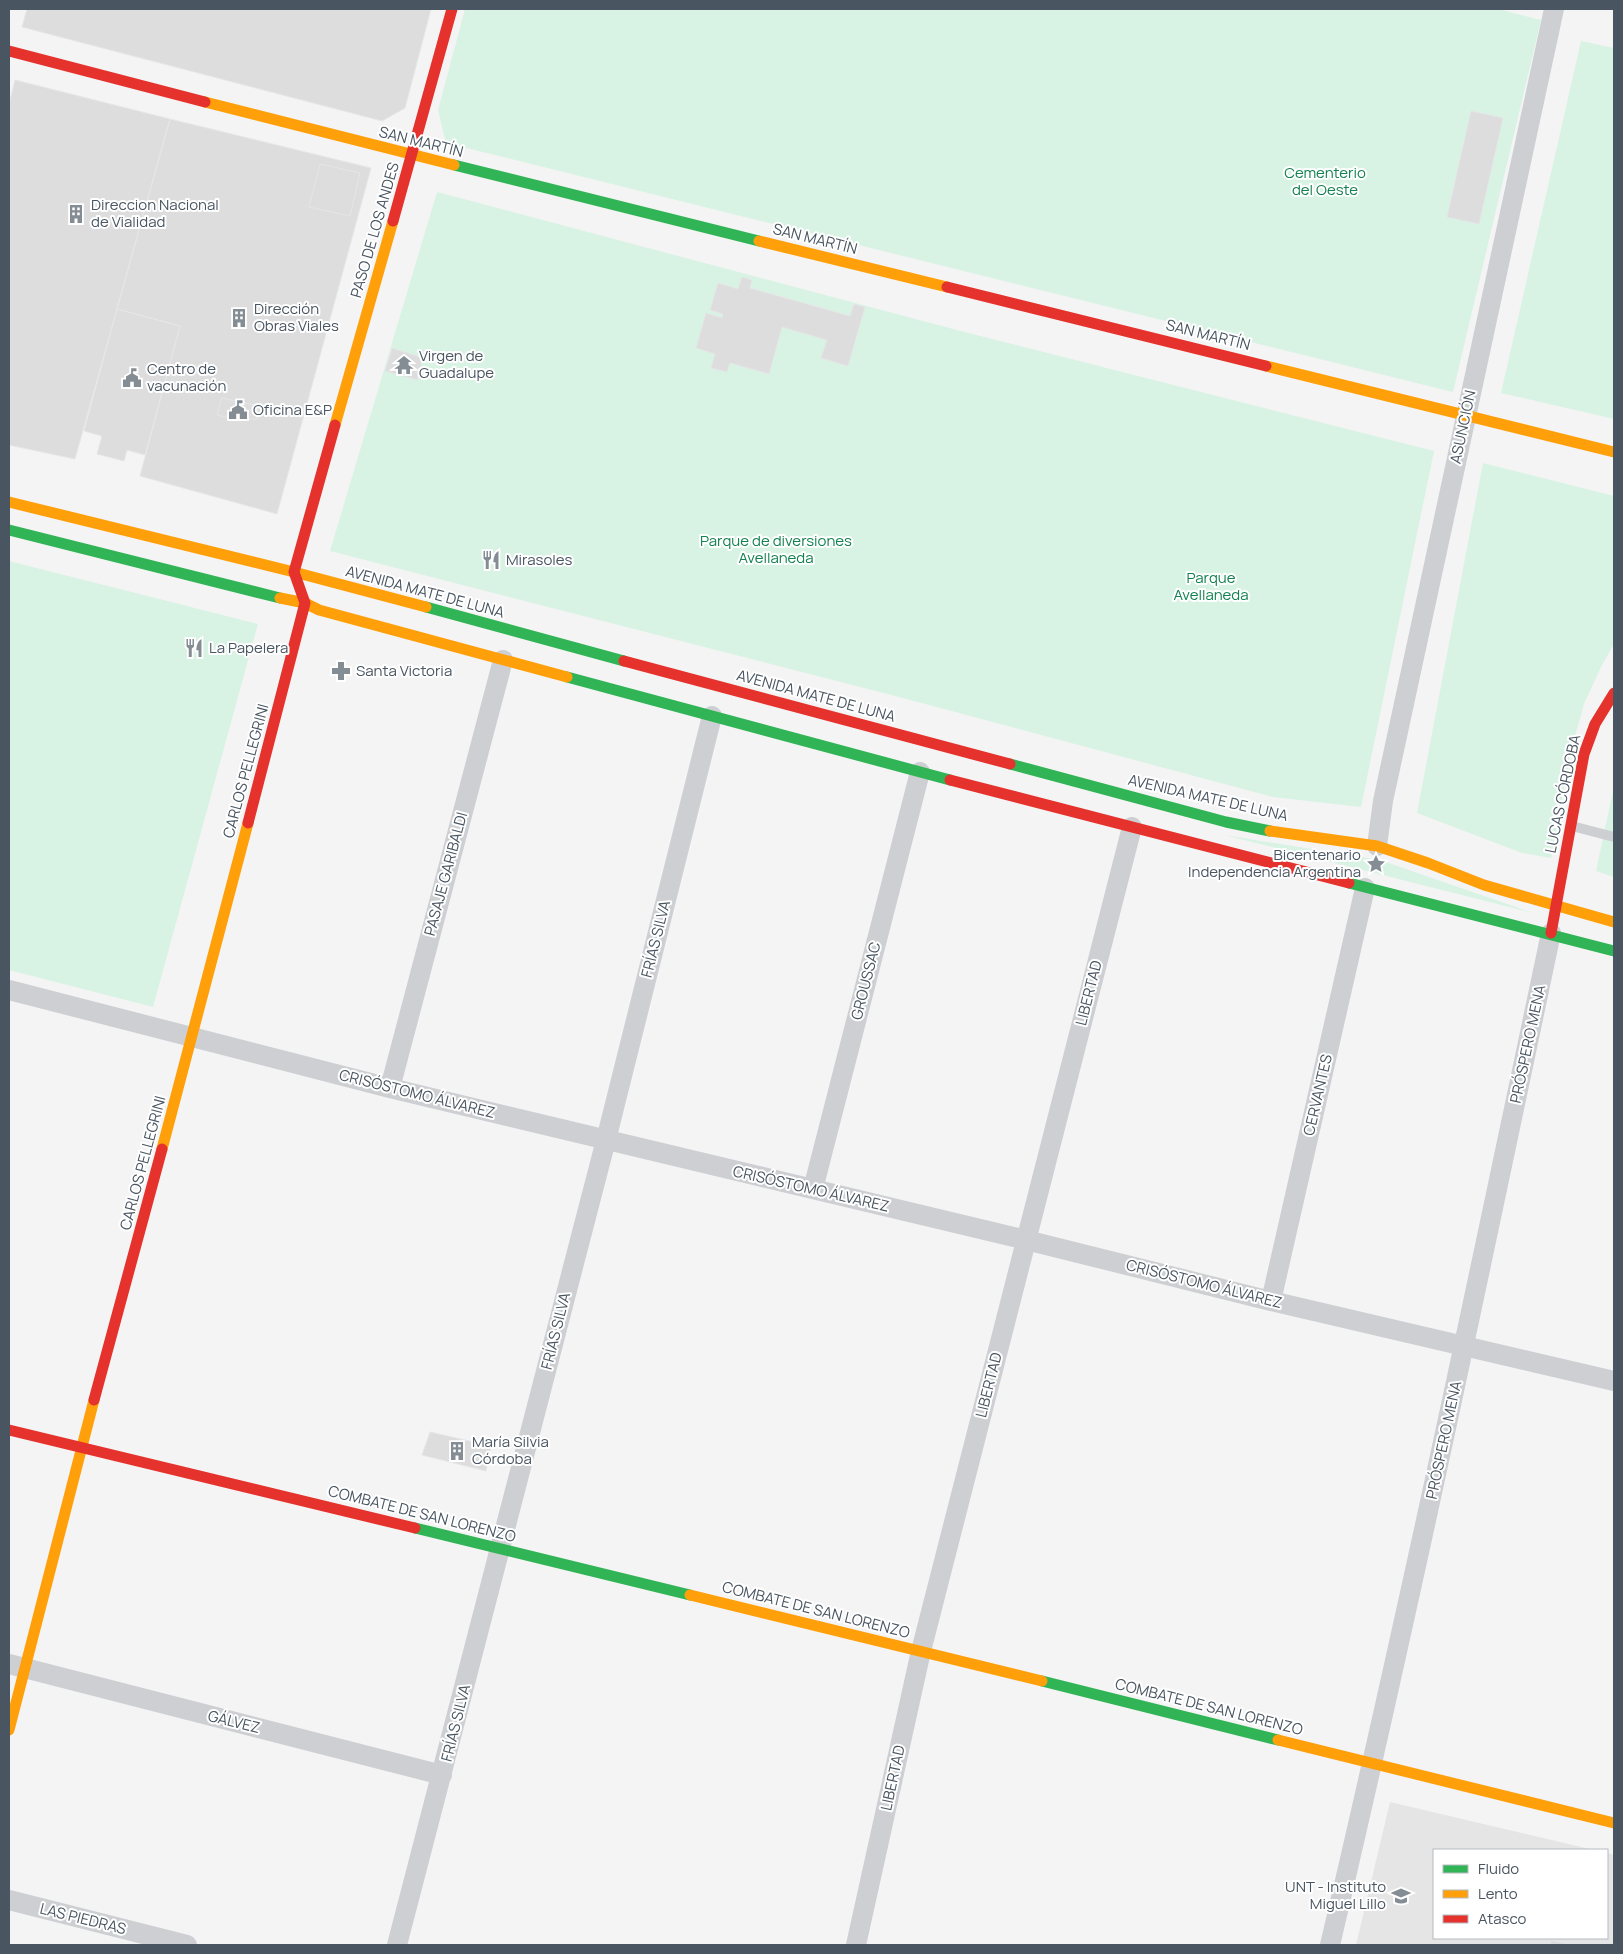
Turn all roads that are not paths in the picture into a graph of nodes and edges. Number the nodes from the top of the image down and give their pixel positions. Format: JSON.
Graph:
{"nodes":[{"id":1,"x":452,"y":9,"type":"edge"},
{"id":2,"x":1554,"y":9,"type":"edge"},
{"id":3,"x":9,"y":51,"type":"edge"},
{"id":4,"x":412,"y":155,"type":"junction"},
{"id":5,"x":1465,"y":414,"type":"junction"},
{"id":6,"x":1614,"y":452,"type":"edge"},
{"id":7,"x":9,"y":502,"type":"edge"},
{"id":8,"x":9,"y":530,"type":"edge"},
{"id":9,"x":294,"y":572,"type":"junction"},
{"id":10,"x":305,"y":603,"type":"junction"},
{"id":11,"x":502,"y":660,"type":"junction"},
{"id":12,"x":1614,"y":693,"type":"edge"},
{"id":13,"x":712,"y":716,"type":"junction"},
{"id":14,"x":920,"y":772,"type":"junction"},
{"id":15,"x":1570,"y":826,"type":"junction"},
{"id":16,"x":1132,"y":827,"type":"junction"},
{"id":17,"x":1614,"y":837,"type":"edge"},
{"id":18,"x":1377,"y":846,"type":"junction"},
{"id":19,"x":1364,"y":888,"type":"junction"},
{"id":20,"x":1557,"y":906,"type":"junction"},
{"id":21,"x":1614,"y":922,"type":"edge"},
{"id":22,"x":1551,"y":934,"type":"junction"},
{"id":23,"x":1614,"y":951,"type":"edge"},
{"id":24,"x":9,"y":990,"type":"edge"},
{"id":25,"x":192,"y":1038,"type":"junction"},
{"id":26,"x":390,"y":1088,"type":"junction"},
{"id":27,"x":606,"y":1140,"type":"junction"},
{"id":28,"x":813,"y":1189,"type":"junction"},
{"id":29,"x":1026,"y":1240,"type":"junction"},
{"id":30,"x":1271,"y":1301,"type":"junction"},
{"id":31,"x":1464,"y":1347,"type":"junction"},
{"id":32,"x":1614,"y":1381,"type":"edge"},
{"id":33,"x":9,"y":1430,"type":"edge"},
{"id":34,"x":82,"y":1448,"type":"junction"},
{"id":35,"x":500,"y":1548,"type":"junction"},
{"id":36,"x":921,"y":1651,"type":"junction"},
{"id":37,"x":17,"y":1666,"type":"edge"},
{"id":38,"x":9,"y":1730,"type":"edge"},
{"id":39,"x":1373,"y":1763,"type":"junction"},
{"id":40,"x":442,"y":1775,"type":"junction"},
{"id":41,"x":1614,"y":1823,"type":"edge"},
{"id":42,"x":9,"y":1900,"type":"edge"},
{"id":43,"x":187,"y":1945,"type":"edge"},
{"id":44,"x":397,"y":1945,"type":"edge"},
{"id":45,"x":856,"y":1945,"type":"edge"},
{"id":46,"x":1330,"y":1945,"type":"edge"}],
"edges":[{"from":1,"to":4,"type":"street","name":"PASO DE LOS ANDES"},
{"from":2,"to":5,"type":"street","name":"ASUNCIÓN"},
{"from":3,"to":4,"type":"street","name":"SAN MARTÍN"},
{"from":4,"to":5,"type":"street","name":"SAN MARTÍN"},
{"from":4,"to":9,"type":"street","name":"PASO DE LOS ANDES"},
{"from":5,"to":6,"type":"street","name":"SAN MARTÍN"},
{"from":5,"to":18,"type":"street","name":"ASUNCIÓN"},
{"from":7,"to":9,"type":"street","name":"AVENIDA MATE DE LUNA"},
{"from":8,"to":10,"type":"street"},
{"from":9,"to":10,"type":"street"},
{"from":9,"to":18,"type":"street","name":"AVENIDA MATE DE LUNA"},
{"from":10,"to":11,"type":"street"},
{"from":10,"to":25,"type":"street","name":"CARLOS PELLEGRINI"},
{"from":11,"to":13,"type":"street"},
{"from":11,"to":26,"type":"street","name":"PASAJE GARIBALDI"},
{"from":12,"to":15,"type":"street","name":"LUCAS CÓRDOBA"},
{"from":13,"to":14,"type":"street"},
{"from":13,"to":27,"type":"street","name":"FRÍAS SILVA"},
{"from":14,"to":16,"type":"street"},
{"from":14,"to":28,"type":"street","name":"GROUSSAC"},
{"from":15,"to":17,"type":"lane"},
{"from":15,"to":20,"type":"street","name":"LUCAS CÓRDOBA"},
{"from":16,"to":19,"type":"street"},
{"from":16,"to":29,"type":"street","name":"LIBERTAD"},
{"from":18,"to":20,"type":"street","name":"AVENIDA MATE DE LUNA"},
{"from":19,"to":22,"type":"street"},
{"from":19,"to":30,"type":"street","name":"CERVANTES"},
{"from":20,"to":21,"type":"street","name":"AVENIDA MATE DE LUNA"},
{"from":20,"to":22,"type":"street","name":"LUCAS CÓRDOBA"},
{"from":22,"to":23,"type":"street"},
{"from":22,"to":31,"type":"street","name":"PRÓSPERO MENA"},
{"from":24,"to":25,"type":"street","name":"CRISÓSTOMO ÁLVAREZ"},
{"from":25,"to":26,"type":"street","name":"CRISÓSTOMO ÁLVAREZ"},
{"from":25,"to":34,"type":"street","name":"CARLOS PELLEGRINI"},
{"from":26,"to":27,"type":"street","name":"CRISÓSTOMO ÁLVAREZ"},
{"from":27,"to":28,"type":"street","name":"CRISÓSTOMO ÁLVAREZ"},
{"from":27,"to":35,"type":"street","name":"FRÍAS SILVA"},
{"from":28,"to":29,"type":"street","name":"CRISÓSTOMO ÁLVAREZ"},
{"from":29,"to":30,"type":"street","name":"CRISÓSTOMO ÁLVAREZ"},
{"from":29,"to":36,"type":"street","name":"LIBERTAD"},
{"from":30,"to":31,"type":"street","name":"CRISÓSTOMO ÁLVAREZ"},
{"from":31,"to":32,"type":"street","name":"CRISÓSTOMO ÁLVAREZ"},
{"from":31,"to":39,"type":"street","name":"PRÓSPERO MENA"},
{"from":33,"to":34,"type":"street","name":"COMBATE DE SAN LORENZO"},
{"from":34,"to":35,"type":"street","name":"COMBATE DE SAN LORENZO"},
{"from":34,"to":37,"type":"street","name":"CARLOS PELLEGRINI"},
{"from":35,"to":36,"type":"street","name":"COMBATE DE SAN LORENZO"},
{"from":35,"to":40,"type":"street","name":"FRÍAS SILVA"},
{"from":36,"to":39,"type":"street","name":"COMBATE DE SAN LORENZO"},
{"from":36,"to":45,"type":"street","name":"LIBERTAD"},
{"from":37,"to":38,"type":"street","name":"CARLOS PELLEGRINI"},
{"from":37,"to":40,"type":"street","name":"GÁLVEZ"},
{"from":39,"to":41,"type":"street","name":"COMBATE DE SAN LORENZO"},
{"from":39,"to":46,"type":"street","name":"PRÓSPERO MENA"},
{"from":40,"to":44,"type":"street","name":"FRÍAS SILVA"},
{"from":42,"to":43,"type":"street","name":"LAS PIEDRAS"}]}
